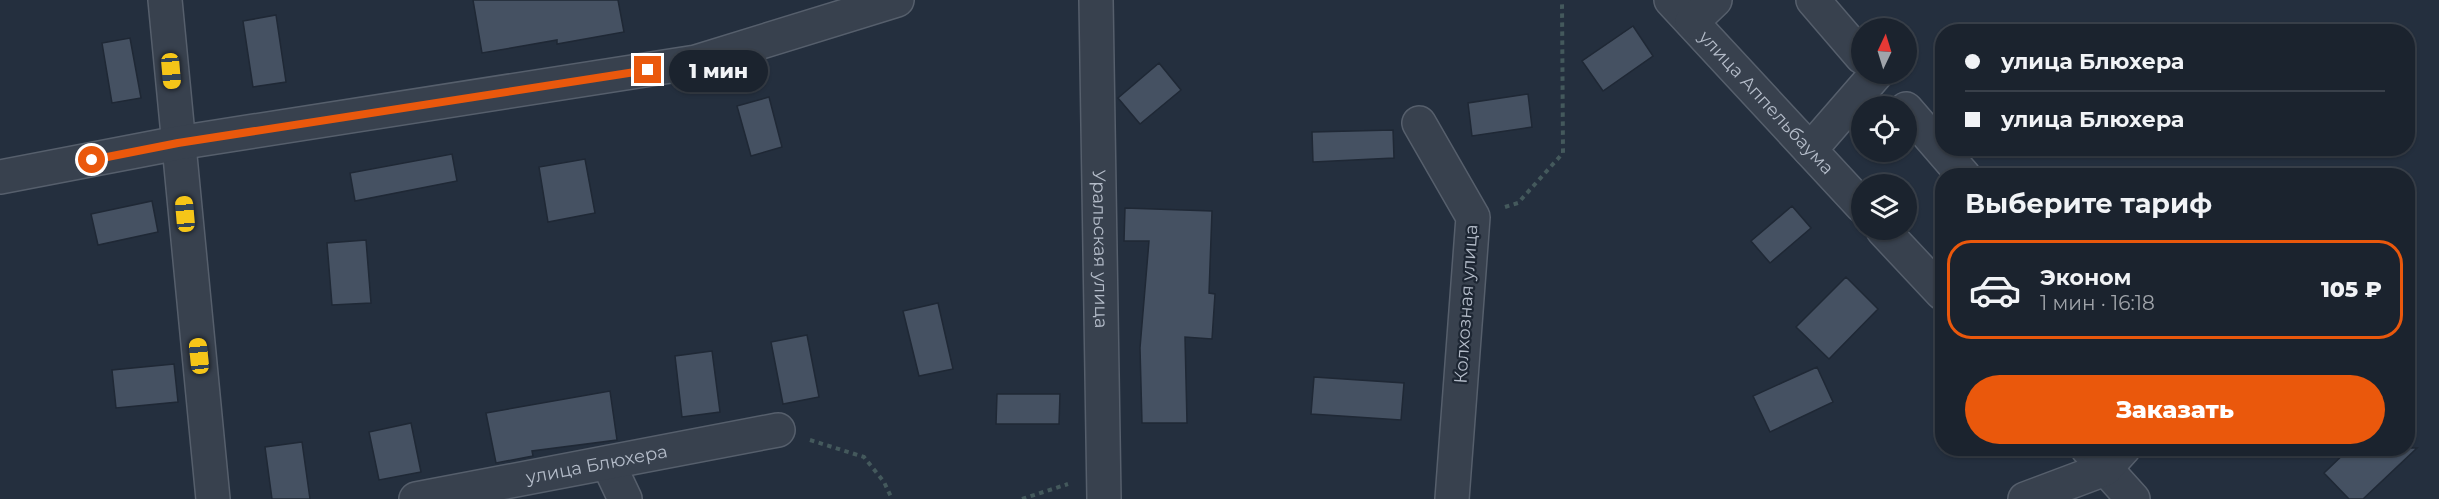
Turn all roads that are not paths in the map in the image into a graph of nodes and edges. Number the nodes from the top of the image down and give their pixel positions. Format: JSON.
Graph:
{"nodes":[{"id":1,"x":165,"y":0,"type":"edge"},
{"id":2,"x":897,"y":0,"type":"edge"},
{"id":3,"x":1096,"y":0,"type":"edge"},
{"id":4,"x":1716,"y":0,"type":"edge"},
{"id":5,"x":1813,"y":0,"type":"edge"},
{"id":6,"x":1681,"y":11,"type":"edge"},
{"id":7,"x":1851,"y":44,"type":"edge"},
{"id":8,"x":1867,"y":84,"type":"edge"},
{"id":9,"x":1885,"y":84,"type":"edge"},
{"id":10,"x":1895,"y":96,"type":"edge"},
{"id":11,"x":1917,"y":122,"type":"edge"},
{"id":12,"x":1419,"y":123,"type":"dead end"},
{"id":13,"x":178,"y":143,"type":"junction"},
{"id":14,"x":1935,"y":143,"type":"edge"},
{"id":15,"x":1810,"y":150,"type":"junction"},
{"id":16,"x":1947,"y":156,"type":"edge"},
{"id":17,"x":1957,"y":168,"type":"edge"},
{"id":18,"x":0,"y":177,"type":"edge"},
{"id":19,"x":1851,"y":194,"type":"edge"},
{"id":20,"x":1892,"y":240,"type":"edge"},
{"id":21,"x":1935,"y":286,"type":"edge"},
{"id":22,"x":778,"y":430,"type":"road end"},
{"id":23,"x":2103,"y":456,"type":"edge"},
{"id":24,"x":2106,"y":456,"type":"edge"},
{"id":25,"x":608,"y":463,"type":"junction"},
{"id":26,"x":1103,"y":486,"type":"edge"},
{"id":27,"x":213,"y":499,"type":"edge"},
{"id":28,"x":416,"y":499,"type":"edge"},
{"id":29,"x":625,"y":499,"type":"edge"},
{"id":30,"x":1452,"y":499,"type":"edge"},
{"id":31,"x":2025,"y":499,"type":"edge"},
{"id":32,"x":2133,"y":499,"type":"edge"}],
"edges":[{"from":1,"to":13,"type":"street"},
{"from":2,"to":13,"type":"street"},
{"from":3,"to":26,"type":"street","name":"Уральская улица"},
{"from":4,"to":6,"type":"street"},
{"from":5,"to":7,"type":"street"},
{"from":6,"to":15,"type":"street","name":"улица Аппельбаума"},
{"from":8,"to":15,"type":"street"},
{"from":9,"to":10,"type":"street"},
{"from":11,"to":14,"type":"street"},
{"from":12,"to":30,"type":"street","name":"Колхозная улица"},
{"from":13,"to":18,"type":"street"},
{"from":13,"to":27,"type":"street"},
{"from":15,"to":19,"type":"street","name":"улица Аппельбаума"},
{"from":16,"to":17,"type":"street"},
{"from":20,"to":21,"type":"street"},
{"from":22,"to":25,"type":"street","name":"улица Блюхера"},
{"from":23,"to":31,"type":"street"},
{"from":24,"to":32,"type":"street"},
{"from":25,"to":28,"type":"street","name":"улица Блюхера"},
{"from":25,"to":29,"type":"street"}]}
